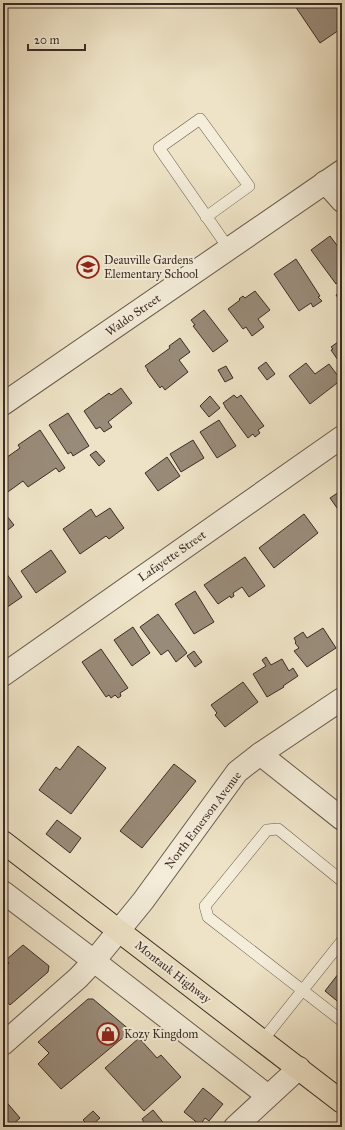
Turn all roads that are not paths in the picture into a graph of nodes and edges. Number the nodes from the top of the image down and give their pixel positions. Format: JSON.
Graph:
{"nodes":[{"id":1,"x":334,"y":176,"type":"edge"},
{"id":2,"x":342,"y":200,"type":"edge"},
{"id":3,"x":206,"y":217,"type":"junction"},
{"id":4,"x":228,"y":249,"type":"junction"},
{"id":5,"x":3,"y":404,"type":"edge"},
{"id":6,"x":342,"y":437,"type":"edge"},
{"id":7,"x":3,"y":674,"type":"edge"},
{"id":8,"x":342,"y":700,"type":"edge"},
{"id":9,"x":260,"y":754,"type":"junction"},
{"id":10,"x":342,"y":819,"type":"edge"},
{"id":11,"x":3,"y":842,"type":"edge"},
{"id":12,"x":342,"y":881,"type":"edge"},
{"id":13,"x":3,"y":892,"type":"edge"},
{"id":14,"x":120,"y":931,"type":"junction"},
{"id":15,"x":342,"y":941,"type":"edge"},
{"id":16,"x":94,"y":961,"type":"junction"},
{"id":17,"x":303,"y":989,"type":"junction"},
{"id":18,"x":342,"y":1021,"type":"edge"},
{"id":19,"x":262,"y":1041,"type":"junction"},
{"id":20,"x":3,"y":1044,"type":"edge"},
{"id":21,"x":299,"y":1068,"type":"junction"},
{"id":22,"x":268,"y":1096,"type":"junction"},
{"id":23,"x":342,"y":1102,"type":"edge"},
{"id":24,"x":235,"y":1127,"type":"edge"}],
"edges":[{"from":1,"to":2,"type":"street"},
{"from":1,"to":4,"type":"street","name":"Waldo Street"},
{"from":3,"to":3,"type":"lane"},
{"from":3,"to":4,"type":"lane"},
{"from":4,"to":5,"type":"street","name":"Waldo Street"},
{"from":6,"to":7,"type":"street","name":"Lafayette Street"},
{"from":8,"to":9,"type":"street","name":"North Emerson Avenue"},
{"from":9,"to":10,"type":"street"},
{"from":9,"to":14,"type":"street","name":"North Emerson Avenue"},
{"from":11,"to":14,"type":"main road","name":"Montauk Highway"},
{"from":12,"to":17,"type":"lane"},
{"from":13,"to":16,"type":"street"},
{"from":14,"to":16,"type":"street","name":"North Emerson Avenue"},
{"from":14,"to":19,"type":"main road","name":"Montauk Highway"},
{"from":15,"to":17,"type":"lane"},
{"from":16,"to":20,"type":"street","name":"North Emerson Avenue"},
{"from":16,"to":22,"type":"street"},
{"from":17,"to":18,"type":"lane"},
{"from":17,"to":19,"type":"lane"},
{"from":19,"to":21,"type":"main road","name":"Montauk Highway"},
{"from":21,"to":22,"type":"street"},
{"from":21,"to":23,"type":"main road","name":"Montauk Highway"},
{"from":22,"to":24,"type":"street"}]}
